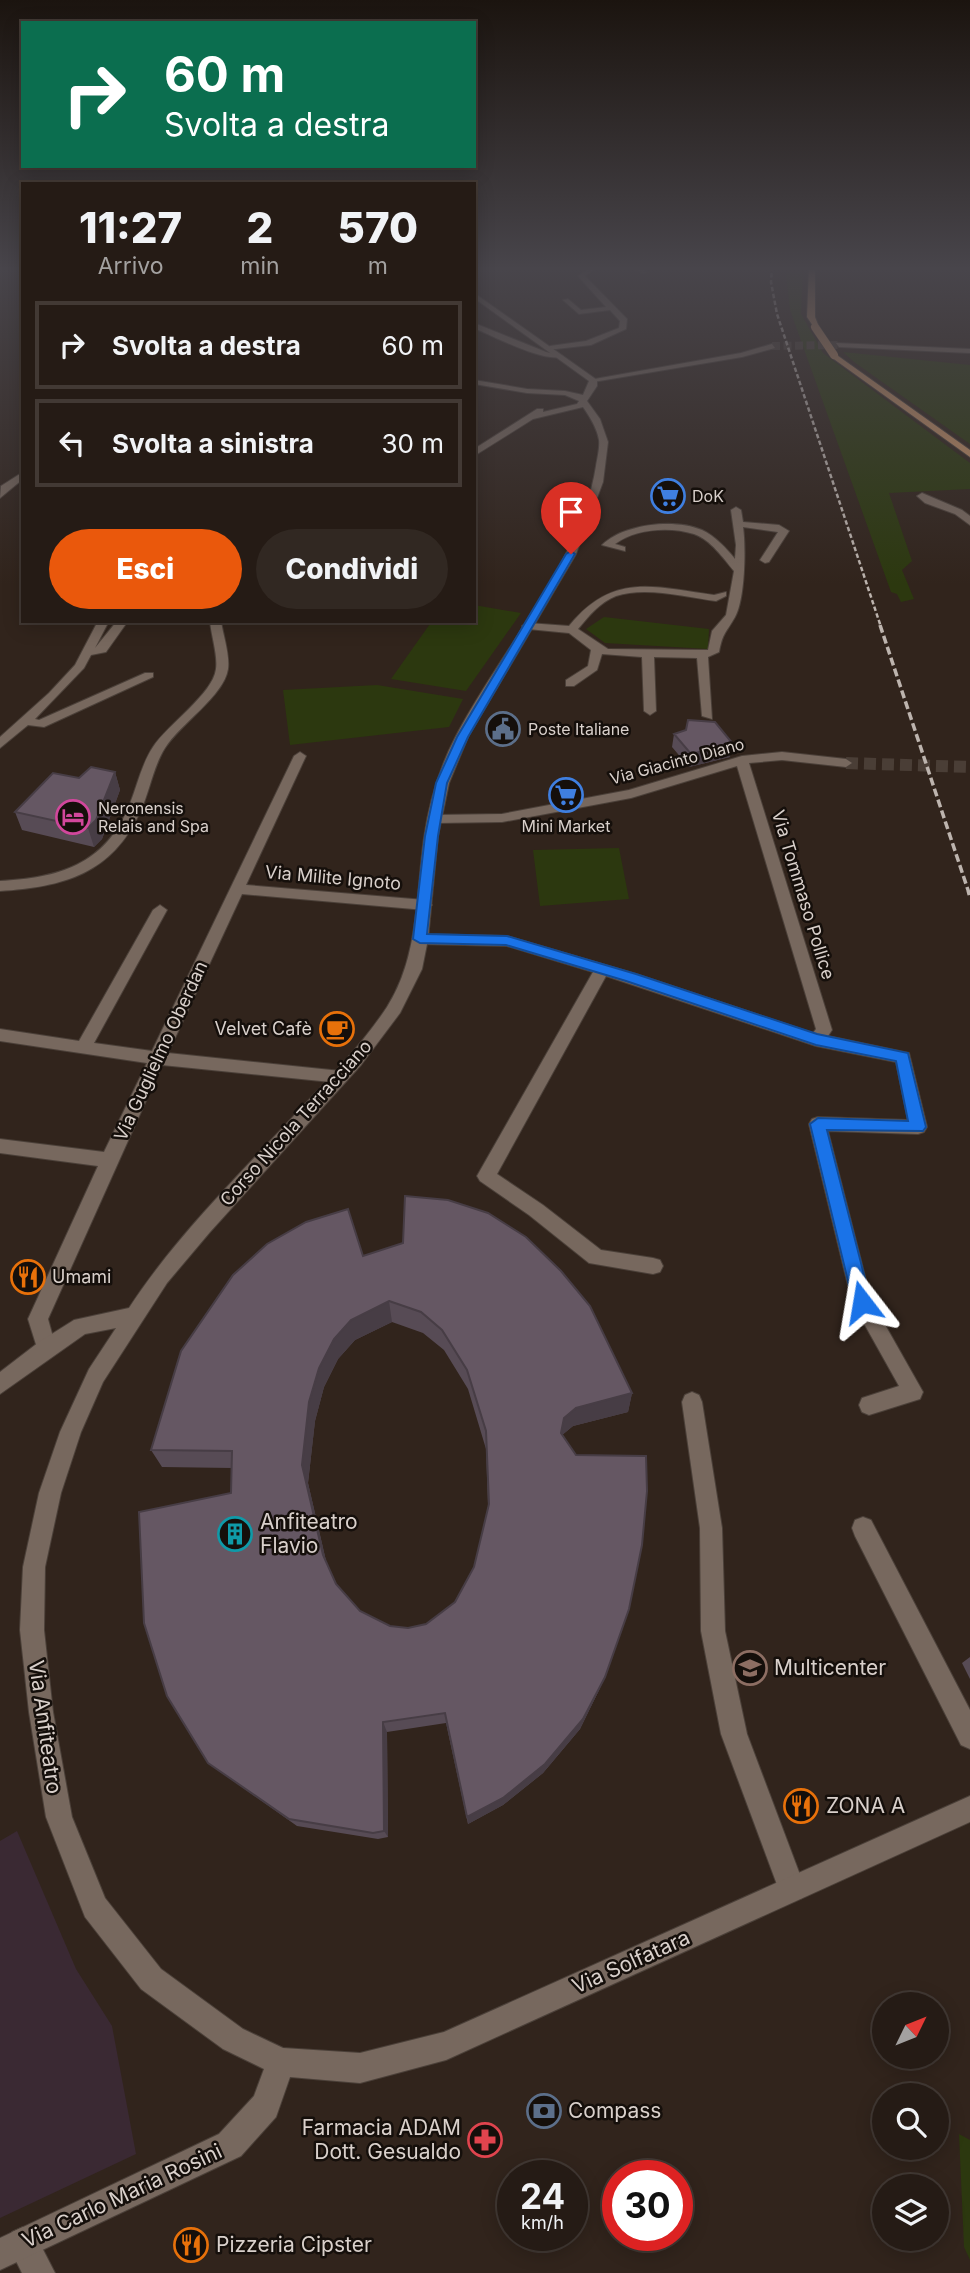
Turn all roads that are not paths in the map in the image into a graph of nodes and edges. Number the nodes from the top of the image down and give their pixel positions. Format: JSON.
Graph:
{"nodes":[{"id":1,"x":581,"y":372,"type":"edge"},
{"id":2,"x":644,"y":372,"type":"edge"},
{"id":3,"x":857,"y":372,"type":"edge"},
{"id":4,"x":592,"y":381,"type":"junction"},
{"id":5,"x":476,"y":382,"type":"edge"},
{"id":6,"x":527,"y":391,"type":"junction"},
{"id":7,"x":565,"y":393,"type":"junction"},
{"id":8,"x":584,"y":401,"type":"junction"},
{"id":9,"x":548,"y":402,"type":"junction"},
{"id":10,"x":565,"y":411,"type":"junction"},
{"id":11,"x":533,"y":417,"type":"junction"},
{"id":12,"x":598,"y":424,"type":"junction"},
{"id":13,"x":476,"y":452,"type":"edge"},
{"id":14,"x":970,"y":454,"type":"edge"},
{"id":15,"x":21,"y":476,"type":"edge"},
{"id":16,"x":0,"y":495,"type":"edge"},
{"id":17,"x":922,"y":496,"type":"dead end"},
{"id":18,"x":736,"y":510,"type":"dead end"},
{"id":19,"x":970,"y":522,"type":"edge"},
{"id":20,"x":738,"y":524,"type":"junction"},
{"id":21,"x":621,"y":549,"type":"dead end"},
{"id":22,"x":765,"y":561,"type":"dead end"},
{"id":23,"x":742,"y":568,"type":"junction"},
{"id":24,"x":722,"y":594,"type":"dead end"},
{"id":25,"x":102,"y":623,"type":"edge"},
{"id":26,"x":122,"y":623,"type":"edge"},
{"id":27,"x":215,"y":623,"type":"edge"},
{"id":28,"x":528,"y":626,"type":"junction"},
{"id":29,"x":566,"y":630,"type":"junction"},
{"id":30,"x":597,"y":649,"type":"junction"},
{"id":31,"x":86,"y":653,"type":"junction"},
{"id":32,"x":648,"y":654,"type":"junction"},
{"id":33,"x":702,"y":655,"type":"junction"},
{"id":34,"x":149,"y":675,"type":"dead end"},
{"id":35,"x":570,"y":682,"type":"dead end"},
{"id":36,"x":650,"y":711,"type":"dead end"},
{"id":37,"x":708,"y":716,"type":"dead end"},
{"id":38,"x":26,"y":721,"type":"junction"},
{"id":39,"x":0,"y":744,"type":"edge"},
{"id":40,"x":300,"y":756,"type":"dead end"},
{"id":41,"x":742,"y":760,"type":"junction"},
{"id":42,"x":846,"y":763,"type":"tunnel mouth"},
{"id":43,"x":435,"y":819,"type":"junction"},
{"id":44,"x":0,"y":886,"type":"edge"},
{"id":45,"x":239,"y":889,"type":"junction"},
{"id":46,"x":425,"y":905,"type":"junction"},
{"id":47,"x":160,"y":910,"type":"dead end"},
{"id":48,"x":420,"y":939,"type":"junction"},
{"id":49,"x":602,"y":969,"type":"junction"},
{"id":50,"x":0,"y":1035,"type":"edge"},
{"id":51,"x":816,"y":1040,"type":"junction"},
{"id":52,"x":84,"y":1048,"type":"junction"},
{"id":53,"x":157,"y":1058,"type":"junction"},
{"id":54,"x":341,"y":1077,"type":"junction"},
{"id":55,"x":0,"y":1146,"type":"edge"},
{"id":56,"x":109,"y":1160,"type":"junction"},
{"id":57,"x":653,"y":1266,"type":"dead end"},
{"id":58,"x":133,"y":1315,"type":"junction"},
{"id":59,"x":46,"y":1348,"type":"junction"},
{"id":60,"x":0,"y":1384,"type":"edge"},
{"id":61,"x":692,"y":1402,"type":"dead end"},
{"id":62,"x":869,"y":1405,"type":"dead end"},
{"id":63,"x":863,"y":1528,"type":"dead end"},
{"id":64,"x":970,"y":1736,"type":"edge"},
{"id":65,"x":970,"y":1810,"type":"edge"},
{"id":66,"x":792,"y":1888,"type":"junction"},
{"id":67,"x":281,"y":2062,"type":"junction"},
{"id":68,"x":11,"y":2248,"type":"edge"},
{"id":69,"x":39,"y":2273,"type":"edge"}],
"edges":[{"from":1,"to":4,"type":"street"},
{"from":2,"to":4,"type":"street"},
{"from":3,"to":14,"type":"main road","bridge":true},
{"from":4,"to":7,"type":"street"},
{"from":4,"to":8,"type":"street"},
{"from":5,"to":6,"type":"street"},
{"from":6,"to":7,"type":"street"},
{"from":6,"to":9,"type":"street"},
{"from":7,"to":8,"type":"street"},
{"from":7,"to":9,"type":"street"},
{"from":8,"to":10,"type":"street"},
{"from":8,"to":12,"type":"street"},
{"from":9,"to":10,"type":"street"},
{"from":9,"to":11,"type":"street"},
{"from":10,"to":11,"type":"street"},
{"from":10,"to":12,"type":"street"},
{"from":11,"to":13,"type":"street"},
{"from":12,"to":28,"type":"street","name":"Corso Nicola Terracciano"},
{"from":15,"to":16,"type":"street"},
{"from":17,"to":19,"type":"street"},
{"from":18,"to":20,"type":"street"},
{"from":20,"to":22,"type":"street"},
{"from":20,"to":23,"type":"street"},
{"from":21,"to":23,"type":"street"},
{"from":23,"to":33,"type":"street"},
{"from":24,"to":29,"type":"street"},
{"from":25,"to":31,"type":"street"},
{"from":26,"to":31,"type":"street"},
{"from":27,"to":44,"type":"street"},
{"from":28,"to":29,"type":"street"},
{"from":28,"to":43,"type":"street","name":"Corso Nicola Terracciano"},
{"from":29,"to":30,"type":"street"},
{"from":30,"to":32,"type":"street"},
{"from":30,"to":35,"type":"street"},
{"from":31,"to":38,"type":"street"},
{"from":32,"to":33,"type":"street"},
{"from":32,"to":36,"type":"street"},
{"from":33,"to":37,"type":"street"},
{"from":34,"to":38,"type":"street"},
{"from":38,"to":39,"type":"street"},
{"from":40,"to":45,"type":"street","name":"Via Guglielmo Oberdan"},
{"from":41,"to":42,"type":"street","name":"Via Giacinto Diano"},
{"from":41,"to":43,"type":"street","name":"Via Giacinto Diano"},
{"from":41,"to":51,"type":"street","name":"Via Tommaso Pollice"},
{"from":43,"to":46,"type":"street","name":"Corso Nicola Terracciano"},
{"from":45,"to":46,"type":"street","name":"Via Milite Ignoto"},
{"from":45,"to":53,"type":"street","name":"Via Guglielmo Oberdan"},
{"from":46,"to":48,"type":"street","name":"Corso Nicola Terracciano"},
{"from":47,"to":52,"type":"street"},
{"from":48,"to":49,"type":"street"},
{"from":48,"to":54,"type":"street","name":"Corso Nicola Terracciano"},
{"from":49,"to":51,"type":"street"},
{"from":49,"to":57,"type":"street"},
{"from":50,"to":52,"type":"street"},
{"from":51,"to":62,"type":"street"},
{"from":52,"to":53,"type":"street"},
{"from":53,"to":54,"type":"street"},
{"from":53,"to":56,"type":"street","name":"Via Guglielmo Oberdan"},
{"from":54,"to":58,"type":"street","name":"Corso Nicola Terracciano"},
{"from":55,"to":56,"type":"street"},
{"from":56,"to":59,"type":"street","name":"Via Guglielmo Oberdan"},
{"from":58,"to":59,"type":"street"},
{"from":58,"to":67,"type":"street","name":"Via Anfiteatro"},
{"from":59,"to":60,"type":"street"},
{"from":61,"to":66,"type":"street"},
{"from":63,"to":64,"type":"street"},
{"from":65,"to":66,"type":"street","name":"Via Solfatara"},
{"from":66,"to":67,"type":"street","name":"Via Solfatara"},
{"from":67,"to":68,"type":"street","name":"Via Carlo Maria Rosini"},
{"from":68,"to":69,"type":"street"}]}
